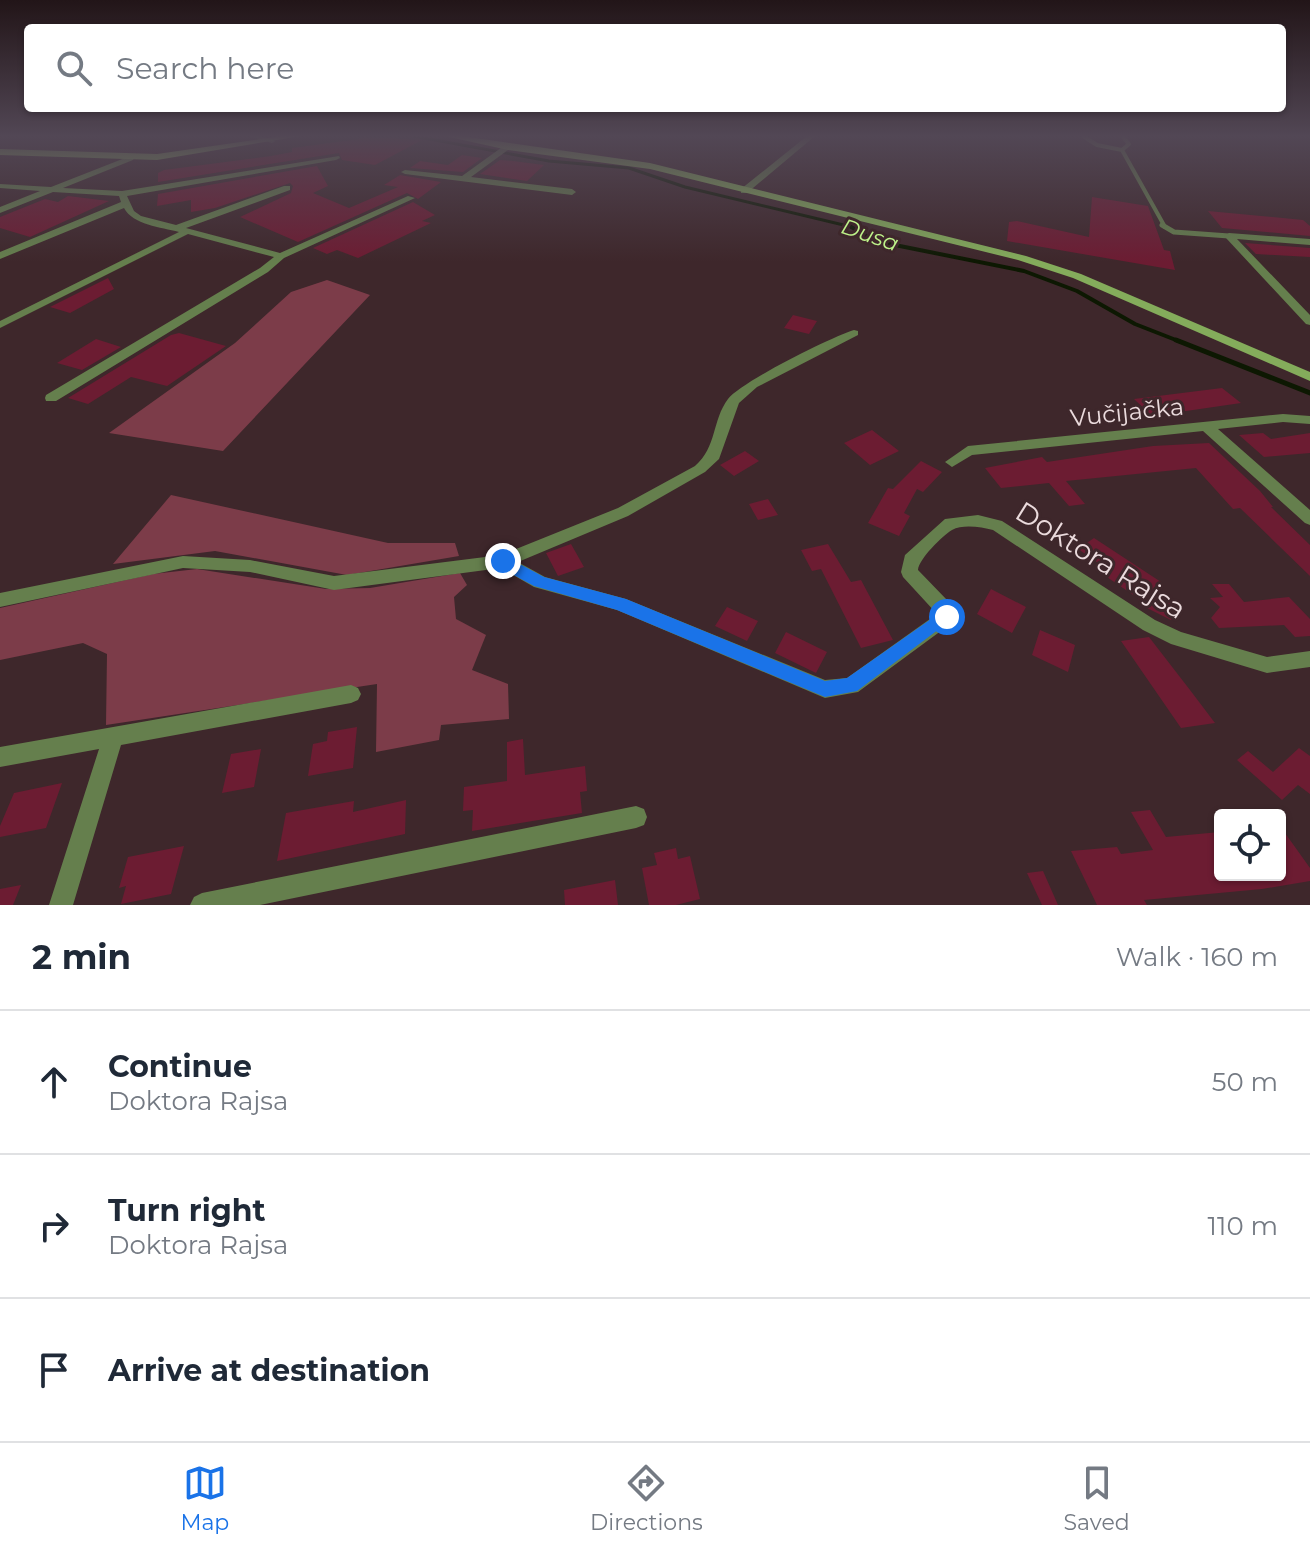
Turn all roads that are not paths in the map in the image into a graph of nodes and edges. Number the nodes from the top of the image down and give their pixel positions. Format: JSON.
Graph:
{"nodes":[{"id":1,"x":80,"y":178,"type":"edge"},
{"id":2,"x":231,"y":178,"type":"edge"},
{"id":3,"x":458,"y":178,"type":"edge"},
{"id":4,"x":696,"y":178,"type":"edge"},
{"id":5,"x":760,"y":178,"type":"edge"},
{"id":6,"x":1137,"y":178,"type":"edge"},
{"id":7,"x":464,"y":179,"type":"joint"},
{"id":8,"x":0,"y":186,"type":"edge"},
{"id":9,"x":287,"y":188,"type":"dead end"},
{"id":10,"x":54,"y":189,"type":"junction"},
{"id":11,"x":744,"y":191,"type":"junction"},
{"id":12,"x":572,"y":192,"type":"dead end"},
{"id":13,"x":411,"y":198,"type":"dead end"},
{"id":14,"x":124,"y":199,"type":"junction"},
{"id":15,"x":0,"y":210,"type":"edge"},
{"id":16,"x":182,"y":229,"type":"junction"},
{"id":17,"x":1229,"y":236,"type":"junction"},
{"id":18,"x":1310,"y":242,"type":"edge"},
{"id":19,"x":0,"y":256,"type":"edge"},
{"id":20,"x":281,"y":256,"type":"junction"},
{"id":21,"x":1310,"y":322,"type":"edge"},
{"id":22,"x":0,"y":325,"type":"edge"},
{"id":23,"x":854,"y":333,"type":"dead end"},
{"id":24,"x":1310,"y":377,"type":"edge"},
{"id":25,"x":51,"y":398,"type":"dead end"},
{"id":26,"x":1310,"y":420,"type":"edge"},
{"id":27,"x":1206,"y":426,"type":"junction"},
{"id":28,"x":952,"y":462,"type":"dead end"},
{"id":29,"x":1310,"y":519,"type":"edge"},
{"id":30,"x":503,"y":561,"type":"junction"},
{"id":31,"x":0,"y":600,"type":"edge"},
{"id":32,"x":1310,"y":659,"type":"edge"},
{"id":33,"x":351,"y":694,"type":"dead end"},
{"id":34,"x":113,"y":737,"type":"junction"},
{"id":35,"x":0,"y":757,"type":"edge"},
{"id":36,"x":636,"y":817,"type":"dead end"},
{"id":37,"x":61,"y":905,"type":"edge"},
{"id":38,"x":202,"y":905,"type":"edge"}],
"edges":[{"from":1,"to":10,"type":"street"},
{"from":2,"to":14,"type":"street"},
{"from":3,"to":7,"type":"street"},
{"from":4,"to":11,"type":"main road"},
{"from":5,"to":11,"type":"street"},
{"from":6,"to":17,"type":"lane"},
{"from":7,"to":12,"type":"street"},
{"from":8,"to":10,"type":"street"},
{"from":9,"to":16,"type":"street"},
{"from":10,"to":14,"type":"street"},
{"from":10,"to":15,"type":"street"},
{"from":11,"to":24,"type":"main road"},
{"from":13,"to":20,"type":"street"},
{"from":14,"to":16,"type":"street"},
{"from":14,"to":19,"type":"street"},
{"from":16,"to":20,"type":"street"},
{"from":16,"to":22,"type":"street"},
{"from":17,"to":18,"type":"street"},
{"from":17,"to":21,"type":"street"},
{"from":20,"to":25,"type":"street"},
{"from":23,"to":30,"type":"street"},
{"from":26,"to":27,"type":"street","name":"Vučijačka"},
{"from":27,"to":28,"type":"street","name":"Vučijačka"},
{"from":27,"to":29,"type":"street"},
{"from":30,"to":31,"type":"street"},
{"from":30,"to":32,"type":"street","name":"Doktora Rajsa"},
{"from":33,"to":34,"type":"street"},
{"from":34,"to":35,"type":"street"},
{"from":34,"to":37,"type":"street"},
{"from":36,"to":38,"type":"street"}]}
